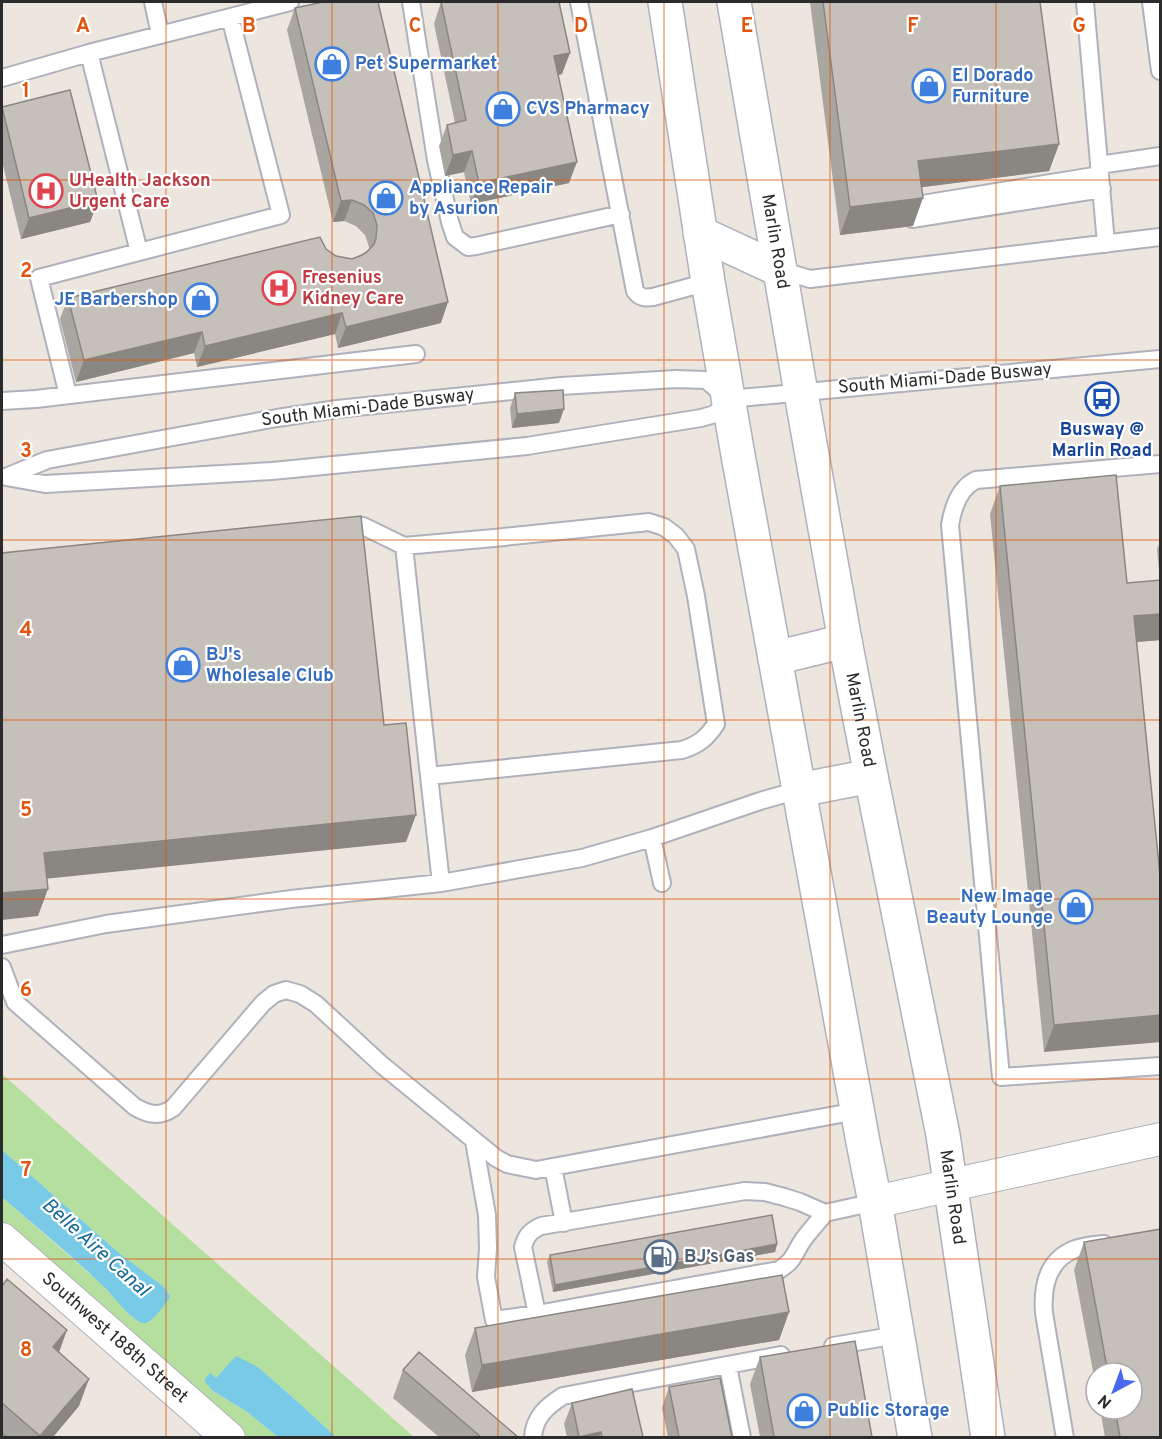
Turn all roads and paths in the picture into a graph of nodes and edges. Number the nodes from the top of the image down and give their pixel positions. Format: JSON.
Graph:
{"nodes":[{"id":1,"x":153,"y":2,"type":"edge"},
{"id":2,"x":290,"y":2,"type":"edge"},
{"id":3,"x":411,"y":2,"type":"edge"},
{"id":4,"x":579,"y":2,"type":"edge"},
{"id":5,"x":665,"y":2,"type":"edge"},
{"id":6,"x":734,"y":2,"type":"edge"},
{"id":7,"x":1084,"y":2,"type":"edge"},
{"id":8,"x":1155,"y":4,"type":"edge"},
{"id":9,"x":230,"y":17,"type":"junction"},
{"id":10,"x":160,"y":34,"type":"junction"},
{"id":11,"x":89,"y":52,"type":"junction"},
{"id":12,"x":1161,"y":71,"type":"edge"},
{"id":13,"x":2,"y":78,"type":"edge"},
{"id":14,"x":1161,"y":156,"type":"edge"},
{"id":15,"x":1100,"y":177,"type":"junction"},
{"id":16,"x":911,"y":213,"type":"edge"},
{"id":17,"x":621,"y":214,"type":"junction"},
{"id":18,"x":700,"y":233,"type":"junction"},
{"id":19,"x":1161,"y":237,"type":"edge"},
{"id":20,"x":1106,"y":244,"type":"junction"},
{"id":21,"x":138,"y":252,"type":"junction"},
{"id":22,"x":780,"y":270,"type":"junction"},
{"id":23,"x":708,"y":282,"type":"junction"},
{"id":24,"x":416,"y":354,"type":"dead end"},
{"id":25,"x":1161,"y":359,"type":"edge"},
{"id":26,"x":801,"y":393,"type":"junction"},
{"id":27,"x":68,"y":396,"type":"junction"},
{"id":28,"x":729,"y":399,"type":"junction"},
{"id":29,"x":2,"y":401,"type":"edge"},
{"id":30,"x":1161,"y":464,"type":"edge"},
{"id":31,"x":4,"y":477,"type":"edge"},
{"id":32,"x":328,"y":530,"type":"edge"},
{"id":33,"x":404,"y":546,"type":"junction"},
{"id":34,"x":845,"y":641,"type":"junction"},
{"id":35,"x":775,"y":658,"type":"junction"},
{"id":36,"x":429,"y":776,"type":"junction"},
{"id":37,"x":871,"y":776,"type":"junction"},
{"id":38,"x":799,"y":790,"type":"junction"},
{"id":39,"x":652,"y":838,"type":"junction"},
{"id":40,"x":441,"y":883,"type":"junction"},
{"id":41,"x":662,"y":883,"type":"dead end"},
{"id":42,"x":2,"y":945,"type":"edge"},
{"id":43,"x":2,"y":967,"type":"edge"},
{"id":44,"x":1161,"y":1066,"type":"edge"},
{"id":45,"x":857,"y":1111,"type":"junction"},
{"id":46,"x":1161,"y":1139,"type":"edge"},
{"id":47,"x":474,"y":1141,"type":"junction"},
{"id":48,"x":553,"y":1167,"type":"junction"},
{"id":49,"x":951,"y":1185,"type":"junction"},
{"id":50,"x":875,"y":1202,"type":"junction"},
{"id":51,"x":825,"y":1213,"type":"junction"},
{"id":52,"x":564,"y":1223,"type":"junction"},
{"id":53,"x":2,"y":1239,"type":"edge"},
{"id":54,"x":1118,"y":1241,"type":"edge"},
{"id":55,"x":537,"y":1314,"type":"junction"},
{"id":56,"x":897,"y":1335,"type":"junction"},
{"id":57,"x":817,"y":1349,"type":"edge"},
{"id":58,"x":796,"y":1353,"type":"edge"},
{"id":59,"x":728,"y":1366,"type":"junction"},
{"id":60,"x":229,"y":1437,"type":"edge"},
{"id":61,"x":533,"y":1437,"type":"edge"},
{"id":62,"x":742,"y":1437,"type":"edge"},
{"id":63,"x":915,"y":1437,"type":"edge"},
{"id":64,"x":988,"y":1437,"type":"edge"},
{"id":65,"x":1065,"y":1437,"type":"edge"}],
"edges":[{"from":1,"to":10,"type":"lane"},
{"from":2,"to":9,"type":"lane"},
{"from":3,"to":17,"type":"lane"},
{"from":4,"to":17,"type":"lane"},
{"from":5,"to":18,"type":"street"},
{"from":6,"to":22,"type":"street","name":"Marlin Road"},
{"from":7,"to":15,"type":"lane"},
{"from":8,"to":12,"type":"lane"},
{"from":9,"to":10,"type":"lane"},
{"from":9,"to":21,"type":"lane"},
{"from":10,"to":11,"type":"lane"},
{"from":11,"to":13,"type":"lane"},
{"from":11,"to":21,"type":"lane"},
{"from":14,"to":15,"type":"lane"},
{"from":15,"to":16,"type":"lane"},
{"from":15,"to":20,"type":"lane"},
{"from":17,"to":23,"type":"lane"},
{"from":18,"to":22,"type":"street"},
{"from":18,"to":23,"type":"street"},
{"from":19,"to":20,"type":"lane"},
{"from":20,"to":22,"type":"lane"},
{"from":21,"to":27,"type":"lane"},
{"from":22,"to":26,"type":"street","name":"Marlin Road"},
{"from":23,"to":28,"type":"street"},
{"from":24,"to":27,"type":"lane"},
{"from":25,"to":26,"type":"lane","name":"South Miami-Dade Busway"},
{"from":26,"to":28,"type":"lane","name":"South Miami-Dade Busway"},
{"from":26,"to":34,"type":"street","name":"Marlin Road"},
{"from":27,"to":29,"type":"lane"},
{"from":28,"to":31,"type":"lane","name":"South Miami-Dade Busway"},
{"from":28,"to":31,"type":"lane","name":"South Miami-Dade Busway"},
{"from":28,"to":35,"type":"street"},
{"from":30,"to":44,"type":"lane"},
{"from":32,"to":33,"type":"lane"},
{"from":33,"to":36,"type":"lane"},
{"from":33,"to":36,"type":"lane"},
{"from":34,"to":35,"type":"street"},
{"from":34,"to":37,"type":"street","name":"Marlin Road"},
{"from":35,"to":38,"type":"street"},
{"from":36,"to":40,"type":"lane"},
{"from":37,"to":38,"type":"street"},
{"from":37,"to":49,"type":"street","name":"Marlin Road"},
{"from":38,"to":39,"type":"lane"},
{"from":38,"to":45,"type":"street"},
{"from":39,"to":40,"type":"lane"},
{"from":39,"to":41,"type":"lane"},
{"from":40,"to":42,"type":"lane"},
{"from":43,"to":47,"type":"lane"},
{"from":45,"to":48,"type":"lane"},
{"from":45,"to":50,"type":"street"},
{"from":46,"to":49,"type":"street"},
{"from":47,"to":48,"type":"lane"},
{"from":47,"to":55,"type":"lane"},
{"from":48,"to":52,"type":"lane"},
{"from":49,"to":50,"type":"street"},
{"from":49,"to":64,"type":"street","name":"Marlin Road"},
{"from":50,"to":51,"type":"lane"},
{"from":50,"to":56,"type":"street"},
{"from":51,"to":52,"type":"lane"},
{"from":51,"to":55,"type":"lane"},
{"from":52,"to":55,"type":"lane"},
{"from":53,"to":60,"type":"street","name":"Southwest 188th Street"},
{"from":54,"to":65,"type":"lane"},
{"from":56,"to":57,"type":"lane"},
{"from":56,"to":63,"type":"street"},
{"from":58,"to":59,"type":"lane"},
{"from":59,"to":61,"type":"lane"},
{"from":59,"to":62,"type":"lane"}]}
